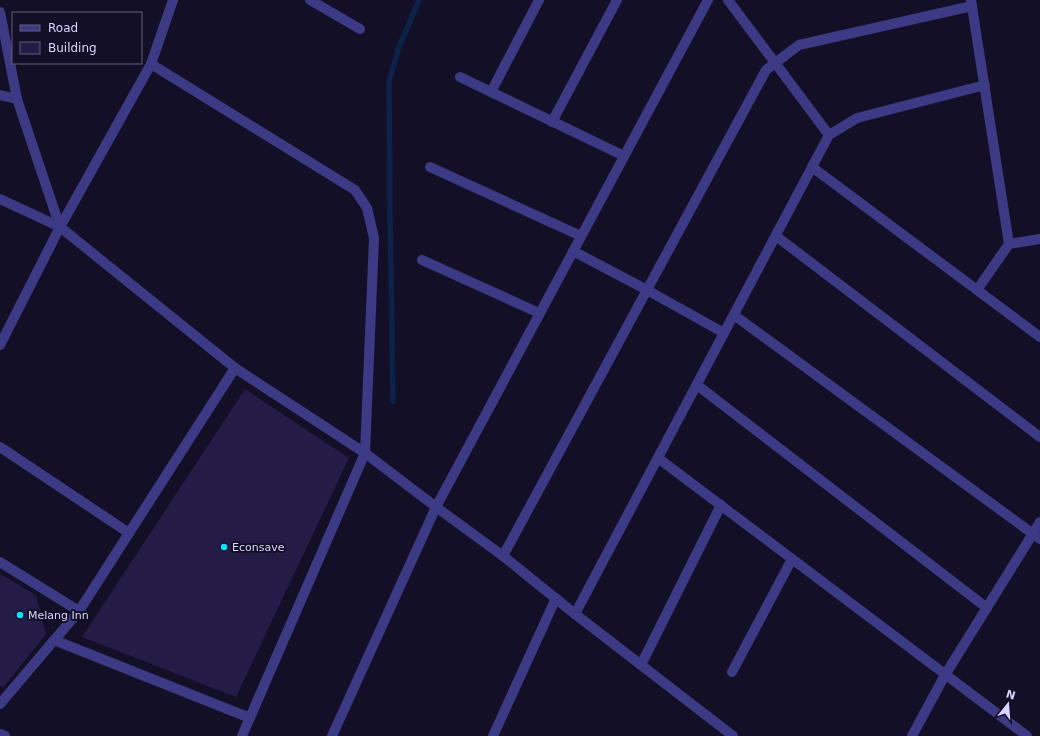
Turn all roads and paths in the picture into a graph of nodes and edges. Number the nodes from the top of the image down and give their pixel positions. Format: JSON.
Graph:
{"nodes":[{"id":1,"x":173,"y":0,"type":"edge"},
{"id":2,"x":310,"y":0,"type":"edge"},
{"id":3,"x":539,"y":0,"type":"edge"},
{"id":4,"x":617,"y":0,"type":"edge"},
{"id":5,"x":708,"y":0,"type":"edge"},
{"id":6,"x":728,"y":0,"type":"edge"},
{"id":7,"x":972,"y":3,"type":"edge"},
{"id":8,"x":0,"y":12,"type":"edge"},
{"id":9,"x":360,"y":29,"type":"dead end"},
{"id":10,"x":775,"y":63,"type":"junction"},
{"id":11,"x":151,"y":64,"type":"junction"},
{"id":12,"x":460,"y":77,"type":"dead end"},
{"id":13,"x":985,"y":86,"type":"junction"},
{"id":14,"x":491,"y":92,"type":"junction"},
{"id":15,"x":0,"y":94,"type":"edge"},
{"id":16,"x":17,"y":99,"type":"junction"},
{"id":17,"x":552,"y":122,"type":"junction"},
{"id":18,"x":829,"y":135,"type":"junction"},
{"id":19,"x":624,"y":156,"type":"junction"},
{"id":20,"x":430,"y":167,"type":"dead end"},
{"id":21,"x":812,"y":167,"type":"junction"},
{"id":22,"x":0,"y":199,"type":"edge"},
{"id":23,"x":60,"y":228,"type":"junction"},
{"id":24,"x":581,"y":236,"type":"junction"},
{"id":25,"x":776,"y":236,"type":"junction"},
{"id":26,"x":1040,"y":239,"type":"edge"},
{"id":27,"x":1010,"y":244,"type":"junction"},
{"id":28,"x":573,"y":251,"type":"junction"},
{"id":29,"x":422,"y":260,"type":"dead end"},
{"id":30,"x":647,"y":290,"type":"junction"},
{"id":31,"x":977,"y":290,"type":"junction"},
{"id":32,"x":540,"y":313,"type":"junction"},
{"id":33,"x":734,"y":315,"type":"junction"},
{"id":34,"x":724,"y":333,"type":"junction"},
{"id":35,"x":1040,"y":338,"type":"edge"},
{"id":36,"x":0,"y":345,"type":"edge"},
{"id":37,"x":235,"y":368,"type":"junction"},
{"id":38,"x":697,"y":385,"type":"junction"},
{"id":39,"x":1040,"y":437,"type":"edge"},
{"id":40,"x":0,"y":447,"type":"edge"},
{"id":41,"x":365,"y":453,"type":"junction"},
{"id":42,"x":658,"y":458,"type":"junction"},
{"id":43,"x":721,"y":505,"type":"junction"},
{"id":44,"x":436,"y":507,"type":"junction"},
{"id":45,"x":1040,"y":522,"type":"edge"},
{"id":46,"x":128,"y":533,"type":"junction"},
{"id":47,"x":1036,"y":537,"type":"edge"},
{"id":48,"x":503,"y":556,"type":"junction"},
{"id":49,"x":792,"y":559,"type":"junction"},
{"id":50,"x":0,"y":562,"type":"edge"},
{"id":51,"x":556,"y":598,"type":"junction"},
{"id":52,"x":987,"y":608,"type":"junction"},
{"id":53,"x":79,"y":611,"type":"junction"},
{"id":54,"x":575,"y":614,"type":"junction"},
{"id":55,"x":54,"y":640,"type":"junction"},
{"id":56,"x":642,"y":665,"type":"junction"},
{"id":57,"x":732,"y":672,"type":"dead end"},
{"id":58,"x":945,"y":674,"type":"junction"},
{"id":59,"x":2,"y":700,"type":"edge"},
{"id":60,"x":250,"y":718,"type":"junction"},
{"id":61,"x":0,"y":734,"type":"edge"},
{"id":62,"x":5,"y":736,"type":"edge"},
{"id":63,"x":242,"y":736,"type":"edge"},
{"id":64,"x":332,"y":736,"type":"edge"},
{"id":65,"x":493,"y":736,"type":"edge"},
{"id":66,"x":733,"y":736,"type":"edge"},
{"id":67,"x":912,"y":736,"type":"edge"},
{"id":68,"x":1027,"y":736,"type":"edge"}],
"edges":[{"from":1,"to":11,"type":"street"},
{"from":2,"to":9,"type":"street"},
{"from":3,"to":14,"type":"street"},
{"from":4,"to":17,"type":"street"},
{"from":5,"to":19,"type":"street"},
{"from":6,"to":10,"type":"street"},
{"from":7,"to":10,"type":"street"},
{"from":7,"to":13,"type":"street"},
{"from":8,"to":16,"type":"street"},
{"from":10,"to":18,"type":"street"},
{"from":10,"to":30,"type":"street"},
{"from":11,"to":23,"type":"street"},
{"from":11,"to":41,"type":"street"},
{"from":12,"to":14,"type":"street"},
{"from":13,"to":18,"type":"street"},
{"from":13,"to":27,"type":"street"},
{"from":14,"to":17,"type":"street"},
{"from":15,"to":16,"type":"street"},
{"from":16,"to":23,"type":"street"},
{"from":17,"to":19,"type":"street"},
{"from":18,"to":21,"type":"street"},
{"from":19,"to":24,"type":"street"},
{"from":20,"to":24,"type":"street"},
{"from":21,"to":25,"type":"street"},
{"from":21,"to":31,"type":"street"},
{"from":22,"to":23,"type":"street"},
{"from":23,"to":36,"type":"street"},
{"from":23,"to":37,"type":"street"},
{"from":24,"to":28,"type":"street"},
{"from":25,"to":33,"type":"street"},
{"from":25,"to":39,"type":"street"},
{"from":26,"to":27,"type":"street"},
{"from":27,"to":31,"type":"street"},
{"from":28,"to":30,"type":"street"},
{"from":28,"to":32,"type":"street"},
{"from":29,"to":32,"type":"street"},
{"from":30,"to":34,"type":"street"},
{"from":30,"to":48,"type":"street"},
{"from":31,"to":35,"type":"street"},
{"from":32,"to":44,"type":"street"},
{"from":33,"to":34,"type":"street"},
{"from":33,"to":47,"type":"street"},
{"from":34,"to":38,"type":"street"},
{"from":37,"to":41,"type":"street"},
{"from":37,"to":46,"type":"street"},
{"from":38,"to":42,"type":"street"},
{"from":38,"to":52,"type":"street"},
{"from":40,"to":46,"type":"street"},
{"from":41,"to":44,"type":"street"},
{"from":41,"to":60,"type":"street"},
{"from":42,"to":43,"type":"street"},
{"from":42,"to":54,"type":"street"},
{"from":43,"to":49,"type":"street"},
{"from":43,"to":56,"type":"street"},
{"from":44,"to":48,"type":"street"},
{"from":44,"to":64,"type":"street"},
{"from":45,"to":47,"type":"street"},
{"from":46,"to":53,"type":"street"},
{"from":47,"to":52,"type":"street"},
{"from":48,"to":51,"type":"street"},
{"from":49,"to":57,"type":"street"},
{"from":49,"to":58,"type":"street"},
{"from":50,"to":53,"type":"street"},
{"from":51,"to":54,"type":"street"},
{"from":51,"to":65,"type":"street"},
{"from":52,"to":58,"type":"street"},
{"from":53,"to":55,"type":"street"},
{"from":54,"to":56,"type":"street"},
{"from":55,"to":59,"type":"street"},
{"from":55,"to":60,"type":"street"},
{"from":56,"to":66,"type":"street"},
{"from":58,"to":67,"type":"street"},
{"from":58,"to":68,"type":"street"},
{"from":60,"to":63,"type":"street"},
{"from":61,"to":62,"type":"street"}]}
